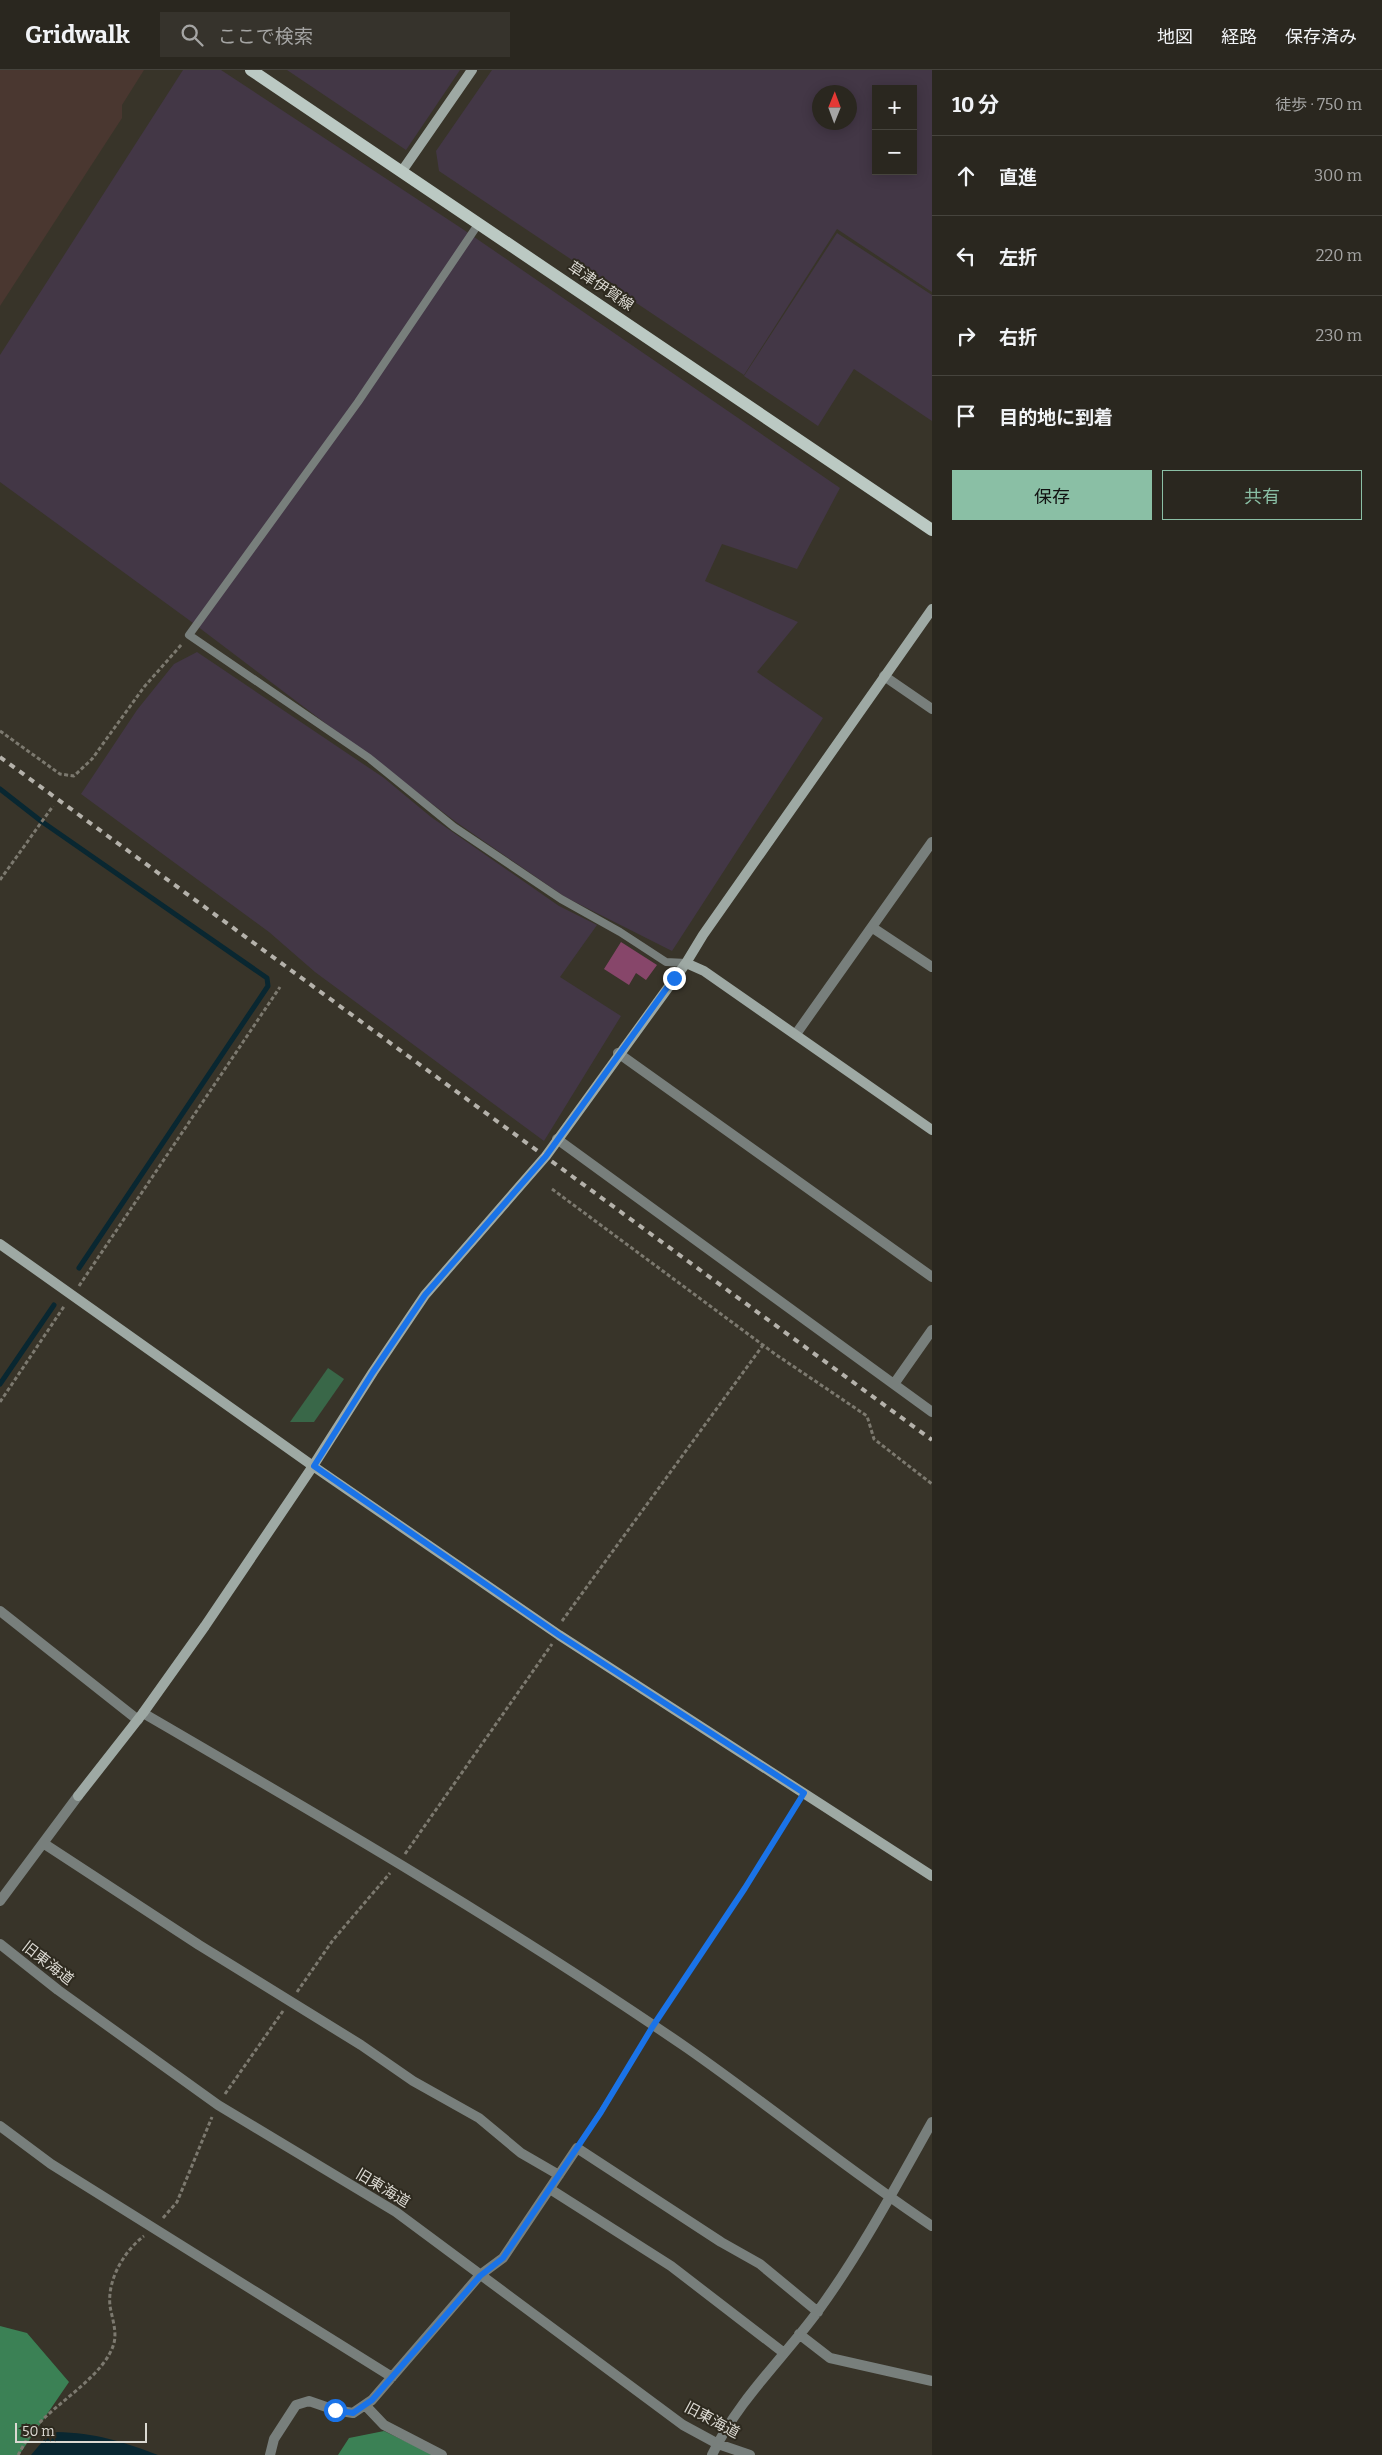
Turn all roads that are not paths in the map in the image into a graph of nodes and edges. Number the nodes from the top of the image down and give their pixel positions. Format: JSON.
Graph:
{"nodes":[{"id":1,"x":251,"y":70,"type":"edge"},
{"id":2,"x":472,"y":70,"type":"edge"},
{"id":3,"x":402,"y":171,"type":"junction"},
{"id":4,"x":479,"y":223,"type":"junction"},
{"id":5,"x":932,"y":530,"type":"edge"},
{"id":6,"x":932,"y":609,"type":"edge"},
{"id":7,"x":884,"y":676,"type":"junction"},
{"id":8,"x":932,"y":709,"type":"edge"},
{"id":9,"x":932,"y":842,"type":"edge"},
{"id":10,"x":872,"y":928,"type":"junction"},
{"id":11,"x":686,"y":963,"type":"junction"},
{"id":12,"x":932,"y":967,"type":"edge"},
{"id":13,"x":796,"y":1034,"type":"junction"},
{"id":14,"x":618,"y":1053,"type":"junction"},
{"id":15,"x":932,"y":1130,"type":"edge"},
{"id":16,"x":557,"y":1140,"type":"junction"},
{"id":17,"x":0,"y":1244,"type":"edge"},
{"id":18,"x":932,"y":1277,"type":"edge"},
{"id":19,"x":932,"y":1330,"type":"edge"},
{"id":20,"x":894,"y":1384,"type":"junction"},
{"id":21,"x":932,"y":1412,"type":"edge"},
{"id":22,"x":314,"y":1466,"type":"junction"},
{"id":23,"x":0,"y":1611,"type":"edge"},
{"id":24,"x":140,"y":1716,"type":"junction"},
{"id":25,"x":43,"y":1843,"type":"junction"},
{"id":26,"x":932,"y":1876,"type":"edge"},
{"id":27,"x":0,"y":1901,"type":"edge"},
{"id":28,"x":0,"y":1944,"type":"edge"},
{"id":29,"x":932,"y":2122,"type":"edge"},
{"id":30,"x":0,"y":2126,"type":"edge"},
{"id":31,"x":559,"y":2176,"type":"junction"},
{"id":32,"x":550,"y":2189,"type":"junction"},
{"id":33,"x":889,"y":2197,"type":"junction"},
{"id":34,"x":932,"y":2226,"type":"edge"},
{"id":35,"x":480,"y":2276,"type":"junction"},
{"id":36,"x":818,"y":2312,"type":"junction"},
{"id":37,"x":799,"y":2334,"type":"junction"},
{"id":38,"x":784,"y":2352,"type":"junction"},
{"id":39,"x":392,"y":2377,"type":"junction"},
{"id":40,"x":932,"y":2381,"type":"edge"},
{"id":41,"x":365,"y":2405,"type":"junction"},
{"id":42,"x":718,"y":2444,"type":"junction"},
{"id":43,"x":270,"y":2455,"type":"edge"},
{"id":44,"x":442,"y":2455,"type":"edge"},
{"id":45,"x":712,"y":2455,"type":"edge"},
{"id":46,"x":750,"y":2455,"type":"edge"}],
"edges":[{"from":1,"to":3,"type":"main road","name":"草津伊賀線"},
{"from":2,"to":3,"type":"street"},
{"from":3,"to":4,"type":"main road","name":"草津伊賀線"},
{"from":4,"to":5,"type":"main road","name":"草津伊賀線"},
{"from":4,"to":11,"type":"lane"},
{"from":6,"to":7,"type":"street"},
{"from":7,"to":8,"type":"street"},
{"from":7,"to":11,"type":"street"},
{"from":9,"to":10,"type":"street"},
{"from":10,"to":12,"type":"street"},
{"from":10,"to":13,"type":"street"},
{"from":11,"to":13,"type":"street"},
{"from":11,"to":14,"type":"street"},
{"from":13,"to":15,"type":"street"},
{"from":14,"to":16,"type":"street"},
{"from":14,"to":18,"type":"street"},
{"from":16,"to":20,"type":"street"},
{"from":16,"to":22,"type":"street"},
{"from":17,"to":22,"type":"street"},
{"from":19,"to":20,"type":"street"},
{"from":20,"to":21,"type":"street"},
{"from":22,"to":24,"type":"street"},
{"from":22,"to":26,"type":"street"},
{"from":23,"to":24,"type":"street"},
{"from":24,"to":25,"type":"street"},
{"from":24,"to":33,"type":"street"},
{"from":25,"to":27,"type":"street"},
{"from":25,"to":31,"type":"street"},
{"from":28,"to":35,"type":"street","name":"旧東海道"},
{"from":29,"to":33,"type":"street"},
{"from":30,"to":39,"type":"street"},
{"from":31,"to":32,"type":"street"},
{"from":31,"to":36,"type":"street"},
{"from":32,"to":35,"type":"street"},
{"from":32,"to":38,"type":"street"},
{"from":33,"to":34,"type":"street"},
{"from":33,"to":36,"type":"street"},
{"from":35,"to":39,"type":"street"},
{"from":35,"to":42,"type":"street","name":"旧東海道"},
{"from":36,"to":37,"type":"street"},
{"from":37,"to":38,"type":"street"},
{"from":37,"to":40,"type":"street"},
{"from":38,"to":42,"type":"street"},
{"from":39,"to":41,"type":"street"},
{"from":41,"to":43,"type":"street"},
{"from":41,"to":44,"type":"street"},
{"from":42,"to":45,"type":"street"},
{"from":42,"to":46,"type":"street","name":"旧東海道"}]}
